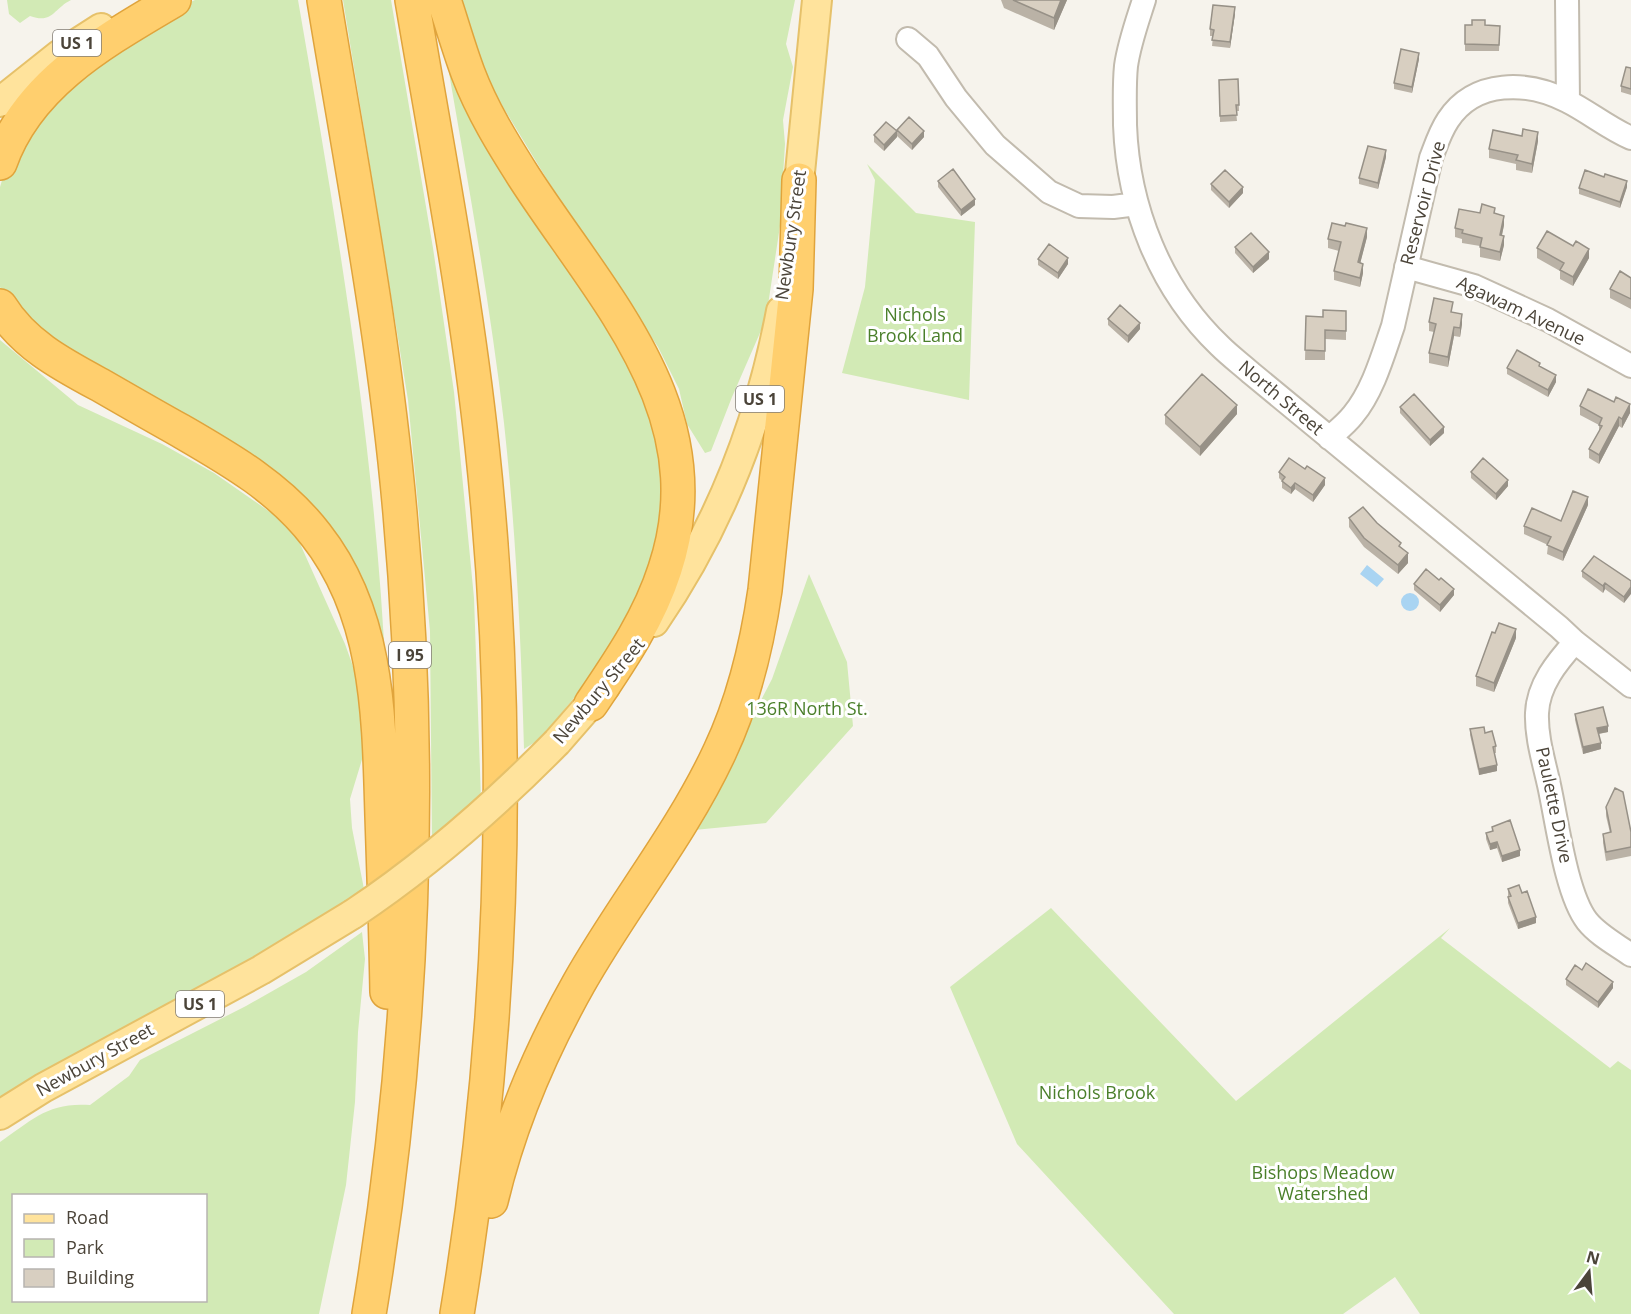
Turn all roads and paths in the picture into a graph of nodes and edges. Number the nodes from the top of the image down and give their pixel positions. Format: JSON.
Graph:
{"nodes":[{"id":1,"x":163,"y":0,"type":"edge"},
{"id":2,"x":174,"y":0,"type":"edge"},
{"id":3,"x":324,"y":0,"type":"edge"},
{"id":4,"x":412,"y":0,"type":"edge"},
{"id":5,"x":444,"y":0,"type":"edge"},
{"id":6,"x":817,"y":0,"type":"edge"},
{"id":7,"x":1144,"y":0,"type":"edge"},
{"id":8,"x":1567,"y":0,"type":"edge"},
{"id":9,"x":908,"y":39,"type":"dead end"},
{"id":10,"x":1568,"y":101,"type":"junction"},
{"id":11,"x":0,"y":102,"type":"edge"},
{"id":12,"x":1631,"y":138,"type":"edge"},
{"id":13,"x":0,"y":163,"type":"edge"},
{"id":14,"x":799,"y":180,"type":"junction"},
{"id":15,"x":1137,"y":204,"type":"junction"},
{"id":16,"x":1406,"y":267,"type":"junction"},
{"id":17,"x":0,"y":306,"type":"edge"},
{"id":18,"x":1631,"y":366,"type":"edge"},
{"id":19,"x":1329,"y":438,"type":"junction"},
{"id":20,"x":1575,"y":642,"type":"junction"},
{"id":21,"x":1631,"y":686,"type":"edge"},
{"id":22,"x":591,"y":704,"type":"junction"},
{"id":23,"x":1631,"y":955,"type":"edge"},
{"id":24,"x":0,"y":1113,"type":"edge"},
{"id":25,"x":392,"y":1155,"type":"junction"},
{"id":26,"x":369,"y":1314,"type":"edge"},
{"id":27,"x":457,"y":1314,"type":"edge"},
{"id":28,"x":464,"y":1314,"type":"edge"}],
"edges":[{"from":1,"to":11,"type":"main road","number":"US 1"},
{"from":2,"to":13,"type":"highway"},
{"from":3,"to":25,"type":"highway","number":"I 95"},
{"from":4,"to":27,"type":"highway"},
{"from":5,"to":22,"type":"highway"},
{"from":6,"to":14,"type":"main road","name":"Newbury Street","number":"US 1"},
{"from":7,"to":15,"type":"street","name":"North Street"},
{"from":8,"to":10,"type":"street"},
{"from":9,"to":15,"type":"street"},
{"from":10,"to":12,"type":"street","name":"Reservoir Drive"},
{"from":10,"to":16,"type":"street","name":"Reservoir Drive"},
{"from":14,"to":22,"type":"main road","name":"Newbury Street","number":"US 1"},
{"from":14,"to":28,"type":"highway"},
{"from":15,"to":19,"type":"street","name":"North Street"},
{"from":16,"to":18,"type":"street","name":"Agawam Avenue"},
{"from":16,"to":19,"type":"street","name":"Reservoir Drive"},
{"from":17,"to":25,"type":"highway"},
{"from":19,"to":20,"type":"street","name":"North Street"},
{"from":20,"to":21,"type":"street","name":"North Street"},
{"from":20,"to":23,"type":"street","name":"Paulette Drive"},
{"from":22,"to":24,"type":"main road","name":"Newbury Street","number":"US 1","bridge":true},
{"from":25,"to":26,"type":"highway","number":"I 95"}]}
